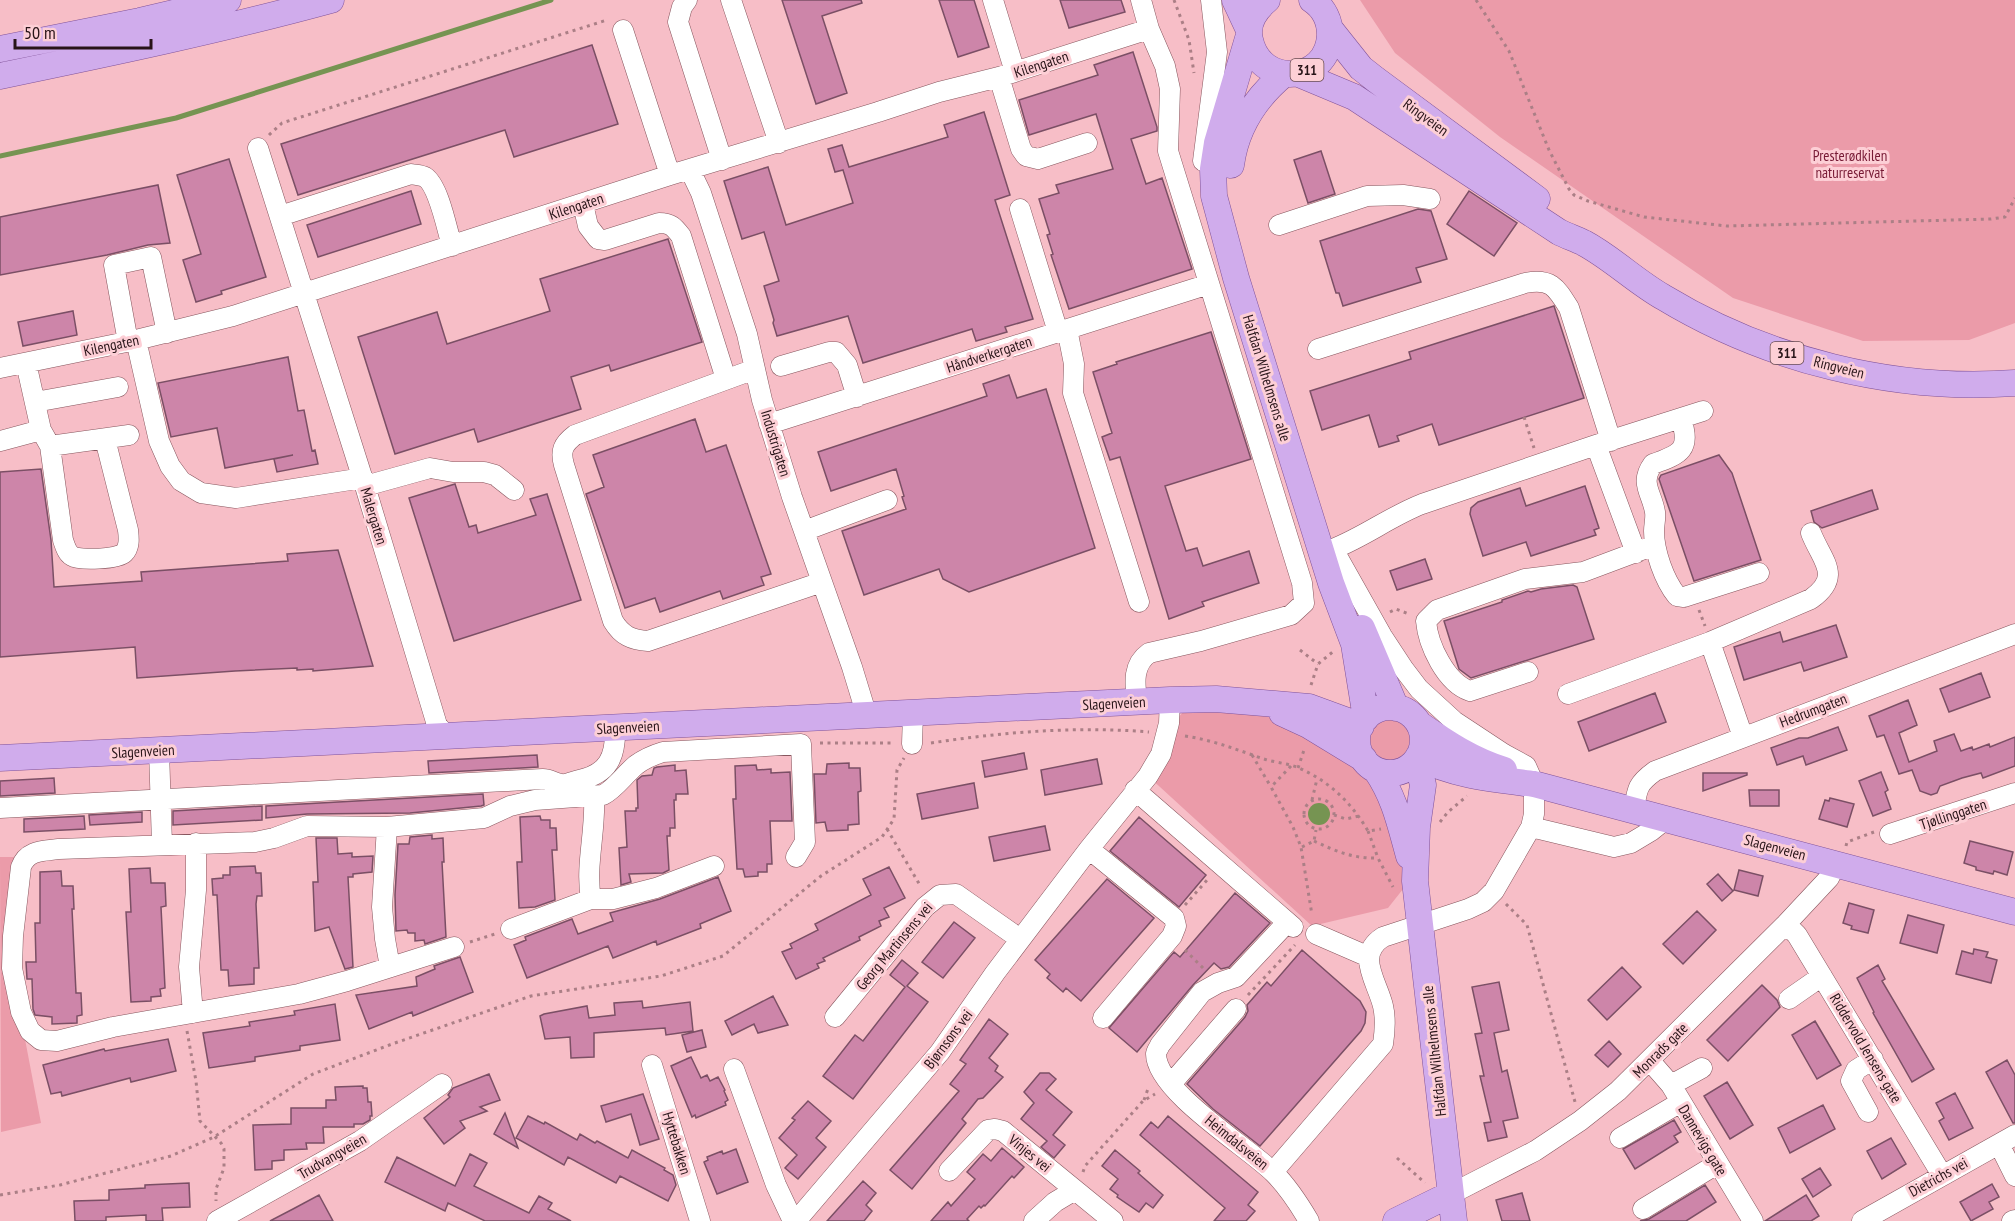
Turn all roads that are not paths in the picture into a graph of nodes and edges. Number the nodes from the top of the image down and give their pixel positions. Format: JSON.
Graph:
{"nodes":[{"id":1,"x":228,"y":0,"type":"edge"},
{"id":2,"x":331,"y":0,"type":"edge"},
{"id":3,"x":687,"y":0,"type":"edge"},
{"id":4,"x":730,"y":0,"type":"edge"},
{"id":5,"x":993,"y":0,"type":"edge"},
{"id":6,"x":1141,"y":0,"type":"edge"},
{"id":7,"x":1211,"y":0,"type":"edge"},
{"id":8,"x":1235,"y":0,"type":"edge"},
{"id":9,"x":1267,"y":0,"type":"edge"},
{"id":10,"x":1312,"y":0,"type":"edge"},
{"id":11,"x":1149,"y":28,"type":"junction"},
{"id":12,"x":1330,"y":29,"type":"junction"},
{"id":13,"x":623,"y":30,"type":"road end"},
{"id":14,"x":1249,"y":33,"type":"junction"},
{"id":15,"x":0,"y":49,"type":"edge"},
{"id":16,"x":1292,"y":74,"type":"junction"},
{"id":17,"x":0,"y":75,"type":"edge"},
{"id":18,"x":1007,"y":75,"type":"junction"},
{"id":19,"x":779,"y":143,"type":"junction"},
{"id":20,"x":1087,"y":143,"type":"dead end"},
{"id":21,"x":258,"y":148,"type":"road end"},
{"id":22,"x":722,"y":160,"type":"junction"},
{"id":23,"x":690,"y":170,"type":"junction"},
{"id":24,"x":670,"y":175,"type":"junction"},
{"id":25,"x":1430,"y":199,"type":"dead end"},
{"id":26,"x":583,"y":204,"type":"junction"},
{"id":27,"x":1020,"y":209,"type":"dead end"},
{"id":28,"x":280,"y":216,"type":"junction"},
{"id":29,"x":1279,"y":225,"type":"dead end"},
{"id":30,"x":1221,"y":226,"type":"junction"},
{"id":31,"x":1585,"y":243,"type":"junction"},
{"id":32,"x":452,"y":246,"type":"junction"},
{"id":33,"x":1209,"y":284,"type":"junction"},
{"id":34,"x":304,"y":293,"type":"junction"},
{"id":35,"x":1062,"y":330,"type":"junction"},
{"id":36,"x":167,"y":333,"type":"junction"},
{"id":37,"x":132,"y":341,"type":"junction"},
{"id":38,"x":1318,"y":349,"type":"dead end"},
{"id":39,"x":26,"y":363,"type":"junction"},
{"id":40,"x":781,"y":366,"type":"dead end"},
{"id":41,"x":0,"y":368,"type":"edge"},
{"id":42,"x":755,"y":369,"type":"junction"},
{"id":43,"x":726,"y":380,"type":"junction"},
{"id":44,"x":2015,"y":383,"type":"edge"},
{"id":45,"x":118,"y":387,"type":"dead end"},
{"id":46,"x":856,"y":397,"type":"junction"},
{"id":47,"x":35,"y":402,"type":"junction"},
{"id":48,"x":1703,"y":411,"type":"dead end"},
{"id":49,"x":1681,"y":418,"type":"junction"},
{"id":50,"x":769,"y":424,"type":"junction"},
{"id":51,"x":129,"y":435,"type":"dead end"},
{"id":52,"x":45,"y":438,"type":"junction"},
{"id":53,"x":105,"y":439,"type":"junction"},
{"id":54,"x":0,"y":441,"type":"edge"},
{"id":55,"x":1604,"y":443,"type":"junction"},
{"id":56,"x":364,"y":482,"type":"junction"},
{"id":57,"x":514,"y":490,"type":"dead end"},
{"id":58,"x":887,"y":500,"type":"dead end"},
{"id":59,"x":804,"y":531,"type":"junction"},
{"id":60,"x":1811,"y":532,"type":"dead end"},
{"id":61,"x":1655,"y":545,"type":"junction"},
{"id":62,"x":1334,"y":549,"type":"junction"},
{"id":63,"x":1636,"y":554,"type":"junction"},
{"id":64,"x":1760,"y":573,"type":"dead end"},
{"id":65,"x":822,"y":582,"type":"junction"},
{"id":66,"x":1139,"y":602,"type":"dead end"},
{"id":67,"x":2015,"y":634,"type":"edge"},
{"id":68,"x":1710,"y":642,"type":"junction"},
{"id":69,"x":1528,"y":672,"type":"dead end"},
{"id":70,"x":1568,"y":694,"type":"dead end"},
{"id":71,"x":1170,"y":700,"type":"junction"},
{"id":72,"x":1137,"y":702,"type":"junction"},
{"id":73,"x":1257,"y":703,"type":"junction"},
{"id":74,"x":1396,"y":708,"type":"junction"},
{"id":75,"x":913,"y":714,"type":"junction"},
{"id":76,"x":867,"y":716,"type":"junction"},
{"id":77,"x":1363,"y":722,"type":"junction"},
{"id":78,"x":1419,"y":724,"type":"junction"},
{"id":79,"x":615,"y":728,"type":"junction"},
{"id":80,"x":447,"y":737,"type":"junction"},
{"id":81,"x":1743,"y":737,"type":"junction"},
{"id":82,"x":912,"y":744,"type":"road end"},
{"id":83,"x":159,"y":750,"type":"junction"},
{"id":84,"x":0,"y":758,"type":"edge"},
{"id":85,"x":1417,"y":758,"type":"junction"},
{"id":86,"x":1370,"y":764,"type":"junction"},
{"id":87,"x":1534,"y":784,"type":"junction"},
{"id":88,"x":1136,"y":790,"type":"junction"},
{"id":89,"x":557,"y":791,"type":"junction"},
{"id":90,"x":2015,"y":793,"type":"edge"},
{"id":91,"x":594,"y":797,"type":"junction"},
{"id":92,"x":160,"y":798,"type":"junction"},
{"id":93,"x":0,"y":808,"type":"edge"},
{"id":94,"x":1634,"y":810,"type":"junction"},
{"id":95,"x":1666,"y":819,"type":"junction"},
{"id":96,"x":387,"y":826,"type":"junction"},
{"id":97,"x":1531,"y":827,"type":"junction"},
{"id":98,"x":1890,"y":834,"type":"road end"},
{"id":99,"x":196,"y":843,"type":"junction"},
{"id":100,"x":162,"y":844,"type":"junction"},
{"id":101,"x":1089,"y":849,"type":"junction"},
{"id":102,"x":1840,"y":855,"type":"junction"},
{"id":103,"x":796,"y":857,"type":"dead end"},
{"id":104,"x":714,"y":866,"type":"dead end"},
{"id":105,"x":1406,"y":889,"type":"junction"},
{"id":106,"x":591,"y":899,"type":"junction"},
{"id":107,"x":2015,"y":912,"type":"edge"},
{"id":108,"x":1420,"y":924,"type":"junction"},
{"id":109,"x":1786,"y":924,"type":"junction"},
{"id":110,"x":511,"y":929,"type":"road end"},
{"id":111,"x":1316,"y":934,"type":"road end"},
{"id":112,"x":1020,"y":939,"type":"junction"},
{"id":113,"x":454,"y":947,"type":"road end"},
{"id":114,"x":1369,"y":957,"type":"junction"},
{"id":115,"x":390,"y":967,"type":"junction"},
{"id":116,"x":1822,"y":975,"type":"junction"},
{"id":117,"x":1789,"y":999,"type":"dead end"},
{"id":118,"x":1236,"y":1009,"type":"dead end"},
{"id":119,"x":193,"y":1013,"type":"junction"},
{"id":120,"x":835,"y":1017,"type":"dead end"},
{"id":121,"x":1103,"y":1018,"type":"dead end"},
{"id":122,"x":1873,"y":1059,"type":"junction"},
{"id":123,"x":1650,"y":1061,"type":"junction"},
{"id":124,"x":652,"y":1065,"type":"dead end"},
{"id":125,"x":1702,"y":1068,"type":"dead end"},
{"id":126,"x":734,"y":1069,"type":"dead end"},
{"id":127,"x":1169,"y":1080,"type":"junction"},
{"id":128,"x":442,"y":1084,"type":"dead end"},
{"id":129,"x":1671,"y":1085,"type":"junction"},
{"id":130,"x":1681,"y":1102,"type":"junction"},
{"id":131,"x":1868,"y":1112,"type":"dead end"},
{"id":132,"x":1620,"y":1138,"type":"dead end"},
{"id":133,"x":2007,"y":1139,"type":"edge"},
{"id":134,"x":1717,"y":1164,"type":"junction"},
{"id":135,"x":949,"y":1171,"type":"dead end"},
{"id":136,"x":1273,"y":1172,"type":"junction"},
{"id":137,"x":1942,"y":1175,"type":"junction"},
{"id":138,"x":2015,"y":1176,"type":"edge"},
{"id":139,"x":1076,"y":1190,"type":"junction"},
{"id":140,"x":1440,"y":1191,"type":"junction"},
{"id":141,"x":1643,"y":1209,"type":"dead end"},
{"id":142,"x":216,"y":1214,"type":"edge"},
{"id":143,"x":700,"y":1221,"type":"edge"},
{"id":144,"x":794,"y":1221,"type":"edge"},
{"id":145,"x":1034,"y":1221,"type":"edge"},
{"id":146,"x":1113,"y":1221,"type":"edge"},
{"id":147,"x":1309,"y":1221,"type":"edge"},
{"id":148,"x":1396,"y":1221,"type":"edge"},
{"id":149,"x":1454,"y":1221,"type":"edge"},
{"id":150,"x":1753,"y":1221,"type":"edge"},
{"id":151,"x":1862,"y":1221,"type":"edge"}],
"edges":[{"from":1,"to":15,"type":"main road"},
{"from":2,"to":17,"type":"main road"},
{"from":3,"to":22,"type":"street"},
{"from":4,"to":19,"type":"street"},
{"from":5,"to":18,"type":"street"},
{"from":6,"to":11,"type":"street"},
{"from":7,"to":30,"type":"street"},
{"from":8,"to":14,"type":"main road","name":"Ringveien"},
{"from":9,"to":14,"type":"main road"},
{"from":10,"to":12,"type":"main road","name":"Ringveien","number":"311"},
{"from":11,"to":18,"type":"street","name":"Kilengaten"},
{"from":11,"to":33,"type":"street"},
{"from":12,"to":16,"type":"main road","number":"311"},
{"from":12,"to":31,"type":"main road","name":"Ringveien","number":"311"},
{"from":13,"to":24,"type":"street"},
{"from":14,"to":16,"type":"main road","name":"Ringveien","number":"311"},
{"from":14,"to":30,"type":"main road","name":"Halfdan Wilhelmsens alle"},
{"from":16,"to":31,"type":"main road","name":"Ringveien","number":"311"},
{"from":16,"to":62,"type":"main road","name":"Halfdan Wilhelmsens alle"},
{"from":18,"to":19,"type":"street","name":"Kilengaten"},
{"from":18,"to":20,"type":"street"},
{"from":19,"to":22,"type":"street","name":"Kilengaten"},
{"from":21,"to":28,"type":"street","name":"Malergaten"},
{"from":22,"to":23,"type":"street","name":"Kilengaten"},
{"from":23,"to":24,"type":"street","name":"Kilengaten"},
{"from":23,"to":42,"type":"street","name":"Industrigaten"},
{"from":24,"to":26,"type":"street","name":"Kilengaten"},
{"from":25,"to":29,"type":"street"},
{"from":26,"to":32,"type":"street","name":"Kilengaten"},
{"from":26,"to":43,"type":"street"},
{"from":27,"to":35,"type":"street"},
{"from":28,"to":32,"type":"street"},
{"from":28,"to":34,"type":"street","name":"Malergaten"},
{"from":30,"to":77,"type":"main road","name":"Halfdan Wilhelmsens alle"},
{"from":31,"to":44,"type":"main road","name":"Ringveien","number":"311"},
{"from":32,"to":34,"type":"street","name":"Kilengaten"},
{"from":33,"to":35,"type":"street","name":"Håndverkergaten"},
{"from":33,"to":72,"type":"street"},
{"from":34,"to":36,"type":"street","name":"Kilengaten"},
{"from":34,"to":56,"type":"street","name":"Malergaten"},
{"from":35,"to":46,"type":"street","name":"Håndverkergaten"},
{"from":35,"to":66,"type":"street"},
{"from":36,"to":37,"type":"street","name":"Kilengaten"},
{"from":36,"to":37,"type":"street"},
{"from":37,"to":39,"type":"street","name":"Kilengaten"},
{"from":37,"to":56,"type":"street"},
{"from":38,"to":55,"type":"street"},
{"from":39,"to":41,"type":"street","name":"Kilengaten"},
{"from":39,"to":47,"type":"street"},
{"from":40,"to":46,"type":"street"},
{"from":42,"to":43,"type":"street"},
{"from":42,"to":50,"type":"street","name":"Industrigaten"},
{"from":43,"to":65,"type":"street"},
{"from":45,"to":47,"type":"street"},
{"from":46,"to":50,"type":"street","name":"Håndverkergaten"},
{"from":47,"to":52,"type":"street"},
{"from":48,"to":49,"type":"street"},
{"from":49,"to":55,"type":"street"},
{"from":49,"to":61,"type":"street"},
{"from":50,"to":59,"type":"street","name":"Industrigaten"},
{"from":51,"to":53,"type":"street"},
{"from":52,"to":53,"type":"street"},
{"from":52,"to":53,"type":"street"},
{"from":52,"to":54,"type":"street"},
{"from":55,"to":62,"type":"street"},
{"from":55,"to":63,"type":"street"},
{"from":56,"to":57,"type":"street"},
{"from":56,"to":80,"type":"street","name":"Malergaten"},
{"from":58,"to":59,"type":"street"},
{"from":59,"to":65,"type":"street","name":"Industrigaten"},
{"from":60,"to":68,"type":"street"},
{"from":61,"to":63,"type":"street"},
{"from":61,"to":64,"type":"street"},
{"from":62,"to":74,"type":"main road","name":"Halfdan Wilhelmsens alle"},
{"from":62,"to":87,"type":"street"},
{"from":63,"to":69,"type":"street"},
{"from":65,"to":76,"type":"street","name":"Industrigaten"},
{"from":67,"to":81,"type":"street","name":"Hedrumgaten"},
{"from":68,"to":70,"type":"street"},
{"from":68,"to":81,"type":"street"},
{"from":71,"to":72,"type":"main road","name":"Slagenveien"},
{"from":71,"to":73,"type":"main road","name":"Slagenveien"},
{"from":71,"to":88,"type":"street","name":"Bjørnsons vei"},
{"from":72,"to":75,"type":"main road","name":"Slagenveien"},
{"from":73,"to":77,"type":"main road","name":"Slagenveien"},
{"from":73,"to":86,"type":"main road","name":"Slagenveien"},
{"from":74,"to":77,"type":"main road"},
{"from":74,"to":78,"type":"main road"},
{"from":75,"to":76,"type":"main road","name":"Slagenveien"},
{"from":75,"to":82,"type":"street"},
{"from":76,"to":79,"type":"main road","name":"Slagenveien"},
{"from":77,"to":86,"type":"main road"},
{"from":78,"to":85,"type":"main road"},
{"from":78,"to":87,"type":"main road","name":"Slagenveien"},
{"from":79,"to":80,"type":"main road","name":"Slagenveien"},
{"from":79,"to":89,"type":"street"},
{"from":80,"to":83,"type":"main road","name":"Slagenveien"},
{"from":81,"to":94,"type":"street","name":"Hedrumgaten"},
{"from":83,"to":84,"type":"main road","name":"Slagenveien"},
{"from":83,"to":92,"type":"street"},
{"from":85,"to":86,"type":"main road"},
{"from":85,"to":87,"type":"main road","name":"Slagenveien"},
{"from":85,"to":105,"type":"main road","name":"Halfdan Wilhelmsens alle"},
{"from":86,"to":105,"type":"main road","name":"Halfdan Wilhelmsens alle"},
{"from":87,"to":94,"type":"main road","name":"Slagenveien"},
{"from":87,"to":97,"type":"street"},
{"from":88,"to":101,"type":"street","name":"Bjørnsons vei"},
{"from":88,"to":127,"type":"street"},
{"from":89,"to":91,"type":"street","name":"Slagenveien"},
{"from":89,"to":92,"type":"street"},
{"from":89,"to":96,"type":"street","name":"Slagenveien"},
{"from":90,"to":98,"type":"street","name":"Tjøllinggaten"},
{"from":91,"to":103,"type":"street","name":"Slagenveien"},
{"from":91,"to":106,"type":"street"},
{"from":92,"to":93,"type":"street"},
{"from":92,"to":100,"type":"street"},
{"from":94,"to":95,"type":"main road","name":"Slagenveien"},
{"from":95,"to":97,"type":"street"},
{"from":95,"to":102,"type":"main road","name":"Slagenveien"},
{"from":96,"to":99,"type":"street","name":"Slagenveien"},
{"from":96,"to":115,"type":"street"},
{"from":97,"to":108,"type":"street"},
{"from":99,"to":100,"type":"street","name":"Slagenveien"},
{"from":99,"to":119,"type":"street"},
{"from":100,"to":119,"type":"street","name":"Slagenveien"},
{"from":101,"to":112,"type":"street","name":"Bjørnsons vei"},
{"from":101,"to":121,"type":"street"},
{"from":102,"to":107,"type":"main road","name":"Slagenveien"},
{"from":102,"to":109,"type":"street","name":"Monrads gate"},
{"from":104,"to":106,"type":"street"},
{"from":105,"to":108,"type":"main road","name":"Halfdan Wilhelmsens alle"},
{"from":106,"to":110,"type":"street"},
{"from":108,"to":114,"type":"street"},
{"from":108,"to":140,"type":"main road","name":"Halfdan Wilhelmsens alle"},
{"from":109,"to":116,"type":"street","name":"Riddervold Jensens gate"},
{"from":109,"to":123,"type":"street","name":"Monrads gate"},
{"from":111,"to":114,"type":"street"},
{"from":112,"to":120,"type":"street","name":"Georg Martinsens vei"},
{"from":112,"to":144,"type":"street","name":"Bjørnsons vei"},
{"from":113,"to":115,"type":"street"},
{"from":114,"to":136,"type":"street"},
{"from":115,"to":119,"type":"street"},
{"from":116,"to":117,"type":"street"},
{"from":116,"to":122,"type":"street","name":"Riddervold Jensens gate"},
{"from":118,"to":127,"type":"street"},
{"from":122,"to":131,"type":"street"},
{"from":122,"to":137,"type":"street","name":"Riddervold Jensens gate"},
{"from":123,"to":129,"type":"street","name":"Dannevigs gate"},
{"from":123,"to":140,"type":"street","name":"Monrads gate"},
{"from":124,"to":143,"type":"street","name":"Hyttebakken"},
{"from":125,"to":129,"type":"street"},
{"from":126,"to":144,"type":"street","name":"Bjørnsons vei"},
{"from":127,"to":136,"type":"street","name":"Heimdalsveien"},
{"from":128,"to":142,"type":"street","name":"Trudvangveien"},
{"from":129,"to":130,"type":"street","name":"Dannevigs gate"},
{"from":130,"to":132,"type":"street"},
{"from":130,"to":134,"type":"street","name":"Dannevigs gate"},
{"from":133,"to":137,"type":"street","name":"Dietrichs vei"},
{"from":133,"to":138,"type":"street"},
{"from":134,"to":141,"type":"street"},
{"from":134,"to":150,"type":"street","name":"Dannevigs gate"},
{"from":135,"to":139,"type":"street","name":"Vinjes vei"},
{"from":136,"to":147,"type":"street","name":"Heimdalsveien"},
{"from":137,"to":151,"type":"street","name":"Dietrichs vei"},
{"from":139,"to":145,"type":"street"},
{"from":139,"to":146,"type":"street","name":"Vinjes vei"},
{"from":140,"to":148,"type":"main road"},
{"from":140,"to":149,"type":"main road","name":"Halfdan Wilhelmsens alle"}]}
